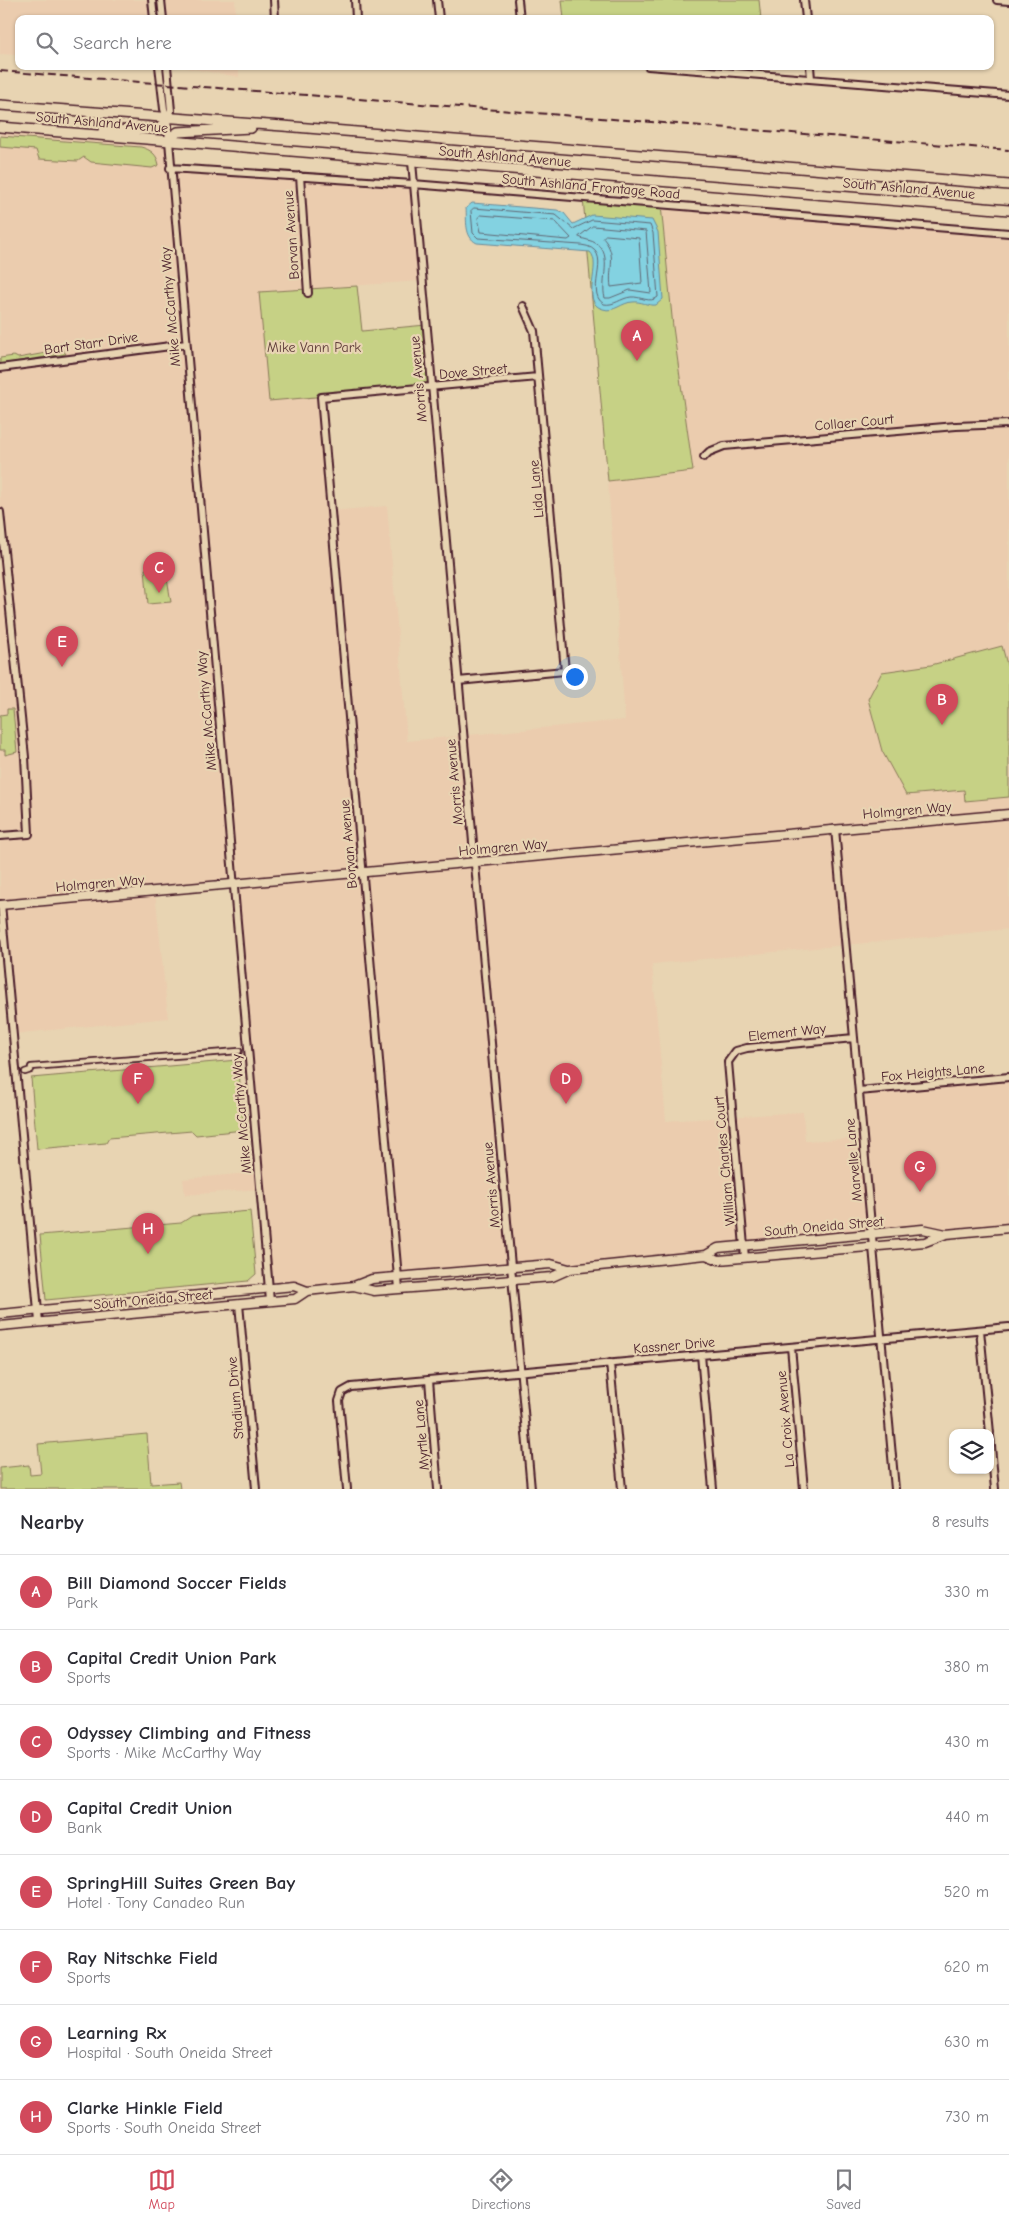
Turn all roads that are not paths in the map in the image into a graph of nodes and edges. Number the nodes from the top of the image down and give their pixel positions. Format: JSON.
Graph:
{"nodes":[{"id":1,"x":152,"y":0,"type":"edge"},
{"id":2,"x":161,"y":0,"type":"edge"},
{"id":3,"x":274,"y":0,"type":"edge"},
{"id":4,"x":355,"y":0,"type":"edge"},
{"id":5,"x":437,"y":0,"type":"edge"},
{"id":6,"x":518,"y":0,"type":"edge"},
{"id":7,"x":804,"y":0,"type":"edge"},
{"id":8,"x":997,"y":0,"type":"edge"},
{"id":9,"x":1009,"y":1,"type":"edge"},
{"id":10,"x":154,"y":15,"type":"edge"},
{"id":11,"x":163,"y":15,"type":"edge"},
{"id":12,"x":275,"y":15,"type":"edge"},
{"id":13,"x":356,"y":15,"type":"edge"},
{"id":14,"x":438,"y":15,"type":"edge"},
{"id":15,"x":520,"y":15,"type":"edge"},
{"id":16,"x":806,"y":15,"type":"edge"},
{"id":17,"x":159,"y":70,"type":"edge"},
{"id":18,"x":167,"y":70,"type":"edge"},
{"id":19,"x":698,"y":70,"type":"edge"},
{"id":20,"x":810,"y":70,"type":"edge"},
{"id":21,"x":811,"y":79,"type":"junction"},
{"id":22,"x":1009,"y":95,"type":"edge"},
{"id":23,"x":0,"y":105,"type":"edge"},
{"id":24,"x":168,"y":118,"type":"junction"},
{"id":25,"x":283,"y":126,"type":"junction"},
{"id":26,"x":0,"y":127,"type":"edge"},
{"id":27,"x":64,"y":132,"type":"junction"},
{"id":28,"x":168,"y":141,"type":"junction"},
{"id":29,"x":412,"y":162,"type":"junction"},
{"id":30,"x":170,"y":168,"type":"junction"},
{"id":31,"x":300,"y":176,"type":"junction"},
{"id":32,"x":412,"y":184,"type":"junction"},
{"id":33,"x":1009,"y":185,"type":"edge"},
{"id":34,"x":1009,"y":210,"type":"edge"},
{"id":35,"x":1009,"y":233,"type":"edge"},
{"id":36,"x":308,"y":293,"type":"dead end"},
{"id":37,"x":523,"y":306,"type":"dead end"},
{"id":38,"x":186,"y":344,"type":"junction"},
{"id":39,"x":0,"y":368,"type":"edge"},
{"id":40,"x":538,"y":377,"type":"junction"},
{"id":41,"x":431,"y":387,"type":"junction"},
{"id":42,"x":321,"y":397,"type":"joint"},
{"id":43,"x":1009,"y":424,"type":"edge"},
{"id":44,"x":704,"y":457,"type":"dead end"},
{"id":45,"x":0,"y":512,"type":"edge"},
{"id":46,"x":1,"y":535,"type":"edge"},
{"id":47,"x":458,"y":681,"type":"junction"},
{"id":48,"x":1009,"y":814,"type":"edge"},
{"id":49,"x":835,"y":829,"type":"junction"},
{"id":50,"x":0,"y":836,"type":"edge"},
{"id":51,"x":474,"y":862,"type":"junction"},
{"id":52,"x":363,"y":872,"type":"junction"},
{"id":53,"x":234,"y":884,"type":"junction"},
{"id":54,"x":0,"y":904,"type":"edge"},
{"id":55,"x":854,"y":1038,"type":"junction"},
{"id":56,"x":238,"y":1051,"type":"dead end"},
{"id":57,"x":728,"y":1062,"type":"joint"},
{"id":58,"x":25,"y":1072,"type":"dead end"},
{"id":59,"x":1009,"y":1077,"type":"edge"},
{"id":60,"x":859,"y":1091,"type":"junction"},
{"id":61,"x":1009,"y":1228,"type":"edge"},
{"id":62,"x":872,"y":1234,"type":"junction"},
{"id":63,"x":946,"y":1234,"type":"junction"},
{"id":64,"x":744,"y":1246,"type":"junction"},
{"id":65,"x":873,"y":1247,"type":"junction"},
{"id":66,"x":706,"y":1255,"type":"junction"},
{"id":67,"x":745,"y":1258,"type":"junction"},
{"id":68,"x":511,"y":1267,"type":"junction"},
{"id":69,"x":570,"y":1269,"type":"junction"},
{"id":70,"x":398,"y":1276,"type":"junction"},
{"id":71,"x":512,"y":1280,"type":"junction"},
{"id":72,"x":354,"y":1286,"type":"junction"},
{"id":73,"x":269,"y":1288,"type":"junction"},
{"id":74,"x":399,"y":1289,"type":"junction"},
{"id":75,"x":307,"y":1291,"type":"junction"},
{"id":76,"x":270,"y":1301,"type":"junction"},
{"id":77,"x":239,"y":1304,"type":"junction"},
{"id":78,"x":38,"y":1310,"type":"junction"},
{"id":79,"x":0,"y":1314,"type":"edge"},
{"id":80,"x":39,"y":1322,"type":"junction"},
{"id":81,"x":0,"y":1326,"type":"edge"},
{"id":82,"x":1009,"y":1327,"type":"edge"},
{"id":83,"x":980,"y":1330,"type":"junction"},
{"id":84,"x":881,"y":1339,"type":"junction"},
{"id":85,"x":791,"y":1347,"type":"junction"},
{"id":86,"x":701,"y":1355,"type":"junction"},
{"id":87,"x":610,"y":1363,"type":"junction"},
{"id":88,"x":520,"y":1371,"type":"junction"},
{"id":89,"x":429,"y":1380,"type":"junction"},
{"id":90,"x":990,"y":1429,"type":"edge"},
{"id":91,"x":994,"y":1474,"type":"edge"},
{"id":92,"x":256,"y":1489,"type":"edge"},
{"id":93,"x":347,"y":1489,"type":"edge"},
{"id":94,"x":438,"y":1489,"type":"edge"},
{"id":95,"x":531,"y":1489,"type":"edge"},
{"id":96,"x":622,"y":1489,"type":"edge"},
{"id":97,"x":713,"y":1489,"type":"edge"},
{"id":98,"x":804,"y":1489,"type":"edge"},
{"id":99,"x":895,"y":1489,"type":"edge"},
{"id":100,"x":995,"y":1489,"type":"edge"}],
"edges":[{"from":1,"to":10,"type":"street"},
{"from":2,"to":11,"type":"street"},
{"from":3,"to":12,"type":"street"},
{"from":4,"to":13,"type":"street"},
{"from":5,"to":14,"type":"street"},
{"from":6,"to":15,"type":"street"},
{"from":7,"to":16,"type":"street"},
{"from":8,"to":9,"type":"street"},
{"from":17,"to":24,"type":"street"},
{"from":18,"to":24,"type":"street"},
{"from":19,"to":21,"type":"street"},
{"from":20,"to":21,"type":"street"},
{"from":21,"to":22,"type":"street"},
{"from":23,"to":24,"type":"main road","name":"South Ashland Avenue"},
{"from":24,"to":25,"type":"main road","name":"South Ashland Avenue"},
{"from":24,"to":27,"type":"main road"},
{"from":24,"to":28,"type":"street","name":"Mike McCarthy Way"},
{"from":25,"to":28,"type":"main road"},
{"from":25,"to":33,"type":"main road","name":"South Ashland Avenue"},
{"from":26,"to":27,"type":"main road","name":"South Ashland Avenue"},
{"from":27,"to":28,"type":"main road","name":"South Ashland Avenue"},
{"from":28,"to":29,"type":"main road","name":"South Ashland Avenue"},
{"from":28,"to":30,"type":"street","name":"Mike McCarthy Way"},
{"from":29,"to":32,"type":"street","name":"Morris Avenue"},
{"from":29,"to":34,"type":"main road","name":"South Ashland Avenue"},
{"from":30,"to":31,"type":"street","name":"South Ashland Frontage Road"},
{"from":30,"to":38,"type":"street","name":"Mike McCarthy Way"},
{"from":31,"to":32,"type":"street","name":"South Ashland Frontage Road"},
{"from":31,"to":36,"type":"street","name":"Borvan Avenue"},
{"from":32,"to":35,"type":"street","name":"South Ashland Frontage Road"},
{"from":32,"to":41,"type":"street","name":"Morris Avenue"},
{"from":37,"to":40,"type":"street","name":"Lida Lane"},
{"from":38,"to":39,"type":"street","name":"Bart Starr Drive"},
{"from":38,"to":53,"type":"street","name":"Mike McCarthy Way"},
{"from":40,"to":41,"type":"street","name":"Dove Street"},
{"from":40,"to":47,"type":"street","name":"Lida Lane"},
{"from":41,"to":42,"type":"street","name":"Dove Street"},
{"from":41,"to":47,"type":"street","name":"Morris Avenue"},
{"from":42,"to":52,"type":"street","name":"Borvan Avenue"},
{"from":43,"to":44,"type":"street","name":"Collaer Court"},
{"from":45,"to":46,"type":"street"},
{"from":46,"to":50,"type":"street"},
{"from":47,"to":51,"type":"street","name":"Morris Avenue"},
{"from":48,"to":49,"type":"street","name":"Holmgren Way"},
{"from":49,"to":51,"type":"street","name":"Holmgren Way"},
{"from":49,"to":55,"type":"street","name":"Marvelle Lane"},
{"from":51,"to":52,"type":"street","name":"Holmgren Way"},
{"from":51,"to":68,"type":"street","name":"Morris Avenue"},
{"from":52,"to":53,"type":"street","name":"Holmgren Way"},
{"from":52,"to":70,"type":"street","name":"Borvan Avenue"},
{"from":53,"to":54,"type":"street","name":"Holmgren Way"},
{"from":53,"to":73,"type":"street","name":"Mike McCarthy Way"},
{"from":54,"to":78,"type":"street"},
{"from":55,"to":57,"type":"street","name":"Element Way"},
{"from":55,"to":60,"type":"street","name":"Marvelle Lane"},
{"from":56,"to":58,"type":"street"},
{"from":57,"to":64,"type":"street","name":"William Charles Court"},
{"from":59,"to":60,"type":"street","name":"Fox Heights Lane"},
{"from":60,"to":62,"type":"street","name":"Marvelle Lane"},
{"from":61,"to":63,"type":"street","name":"South Oneida Street"},
{"from":62,"to":63,"type":"street","name":"South Oneida Street"},
{"from":62,"to":64,"type":"street","name":"South Oneida Street"},
{"from":62,"to":65,"type":"street","name":"Marvelle Lane"},
{"from":63,"to":65,"type":"street","name":"South Oneida Street"},
{"from":64,"to":66,"type":"street","name":"South Oneida Street"},
{"from":64,"to":67,"type":"street","name":"William Charles Court"},
{"from":65,"to":67,"type":"street","name":"South Oneida Street"},
{"from":65,"to":84,"type":"street","name":"Marvelle Lane"},
{"from":66,"to":67,"type":"street","name":"South Oneida Street"},
{"from":66,"to":69,"type":"street","name":"South Oneida Street"},
{"from":68,"to":69,"type":"street","name":"South Oneida Street"},
{"from":68,"to":70,"type":"street","name":"South Oneida Street"},
{"from":68,"to":71,"type":"street","name":"Morris Avenue"},
{"from":69,"to":71,"type":"street","name":"South Oneida Street"},
{"from":70,"to":72,"type":"street","name":"South Oneida Street"},
{"from":70,"to":74,"type":"street","name":"Borvan Avenue"},
{"from":71,"to":74,"type":"street","name":"South Oneida Street"},
{"from":71,"to":88,"type":"street","name":"Morris Avenue"},
{"from":72,"to":74,"type":"street","name":"South Oneida Street"},
{"from":72,"to":75,"type":"street","name":"South Oneida Street"},
{"from":73,"to":75,"type":"street","name":"South Oneida Street"},
{"from":73,"to":76,"type":"street","name":"Mike McCarthy Way"},
{"from":73,"to":78,"type":"street","name":"South Oneida Street"},
{"from":75,"to":76,"type":"street","name":"South Oneida Street"},
{"from":76,"to":77,"type":"street","name":"South Oneida Street"},
{"from":77,"to":80,"type":"street","name":"South Oneida Street"},
{"from":77,"to":92,"type":"street","name":"Stadium Drive"},
{"from":78,"to":79,"type":"street","name":"South Oneida Street"},
{"from":78,"to":80,"type":"street"},
{"from":80,"to":81,"type":"street","name":"South Oneida Street"},
{"from":82,"to":83,"type":"street","name":"Kassner Drive"},
{"from":83,"to":84,"type":"street","name":"Kassner Drive"},
{"from":83,"to":90,"type":"street"},
{"from":84,"to":85,"type":"street","name":"Kassner Drive"},
{"from":84,"to":99,"type":"street","name":"Marvelle Lane"},
{"from":85,"to":86,"type":"street","name":"Kassner Drive"},
{"from":85,"to":98,"type":"street","name":"La Croix Avenue"},
{"from":86,"to":87,"type":"street","name":"Kassner Drive"},
{"from":86,"to":97,"type":"street"},
{"from":87,"to":88,"type":"street","name":"Kassner Drive"},
{"from":87,"to":96,"type":"street"},
{"from":88,"to":89,"type":"street","name":"Kassner Drive"},
{"from":88,"to":95,"type":"street","name":"Morris Avenue"},
{"from":89,"to":93,"type":"street","name":"Kassner Drive"},
{"from":89,"to":94,"type":"street","name":"Myrtle Lane"},
{"from":91,"to":100,"type":"street"}]}
